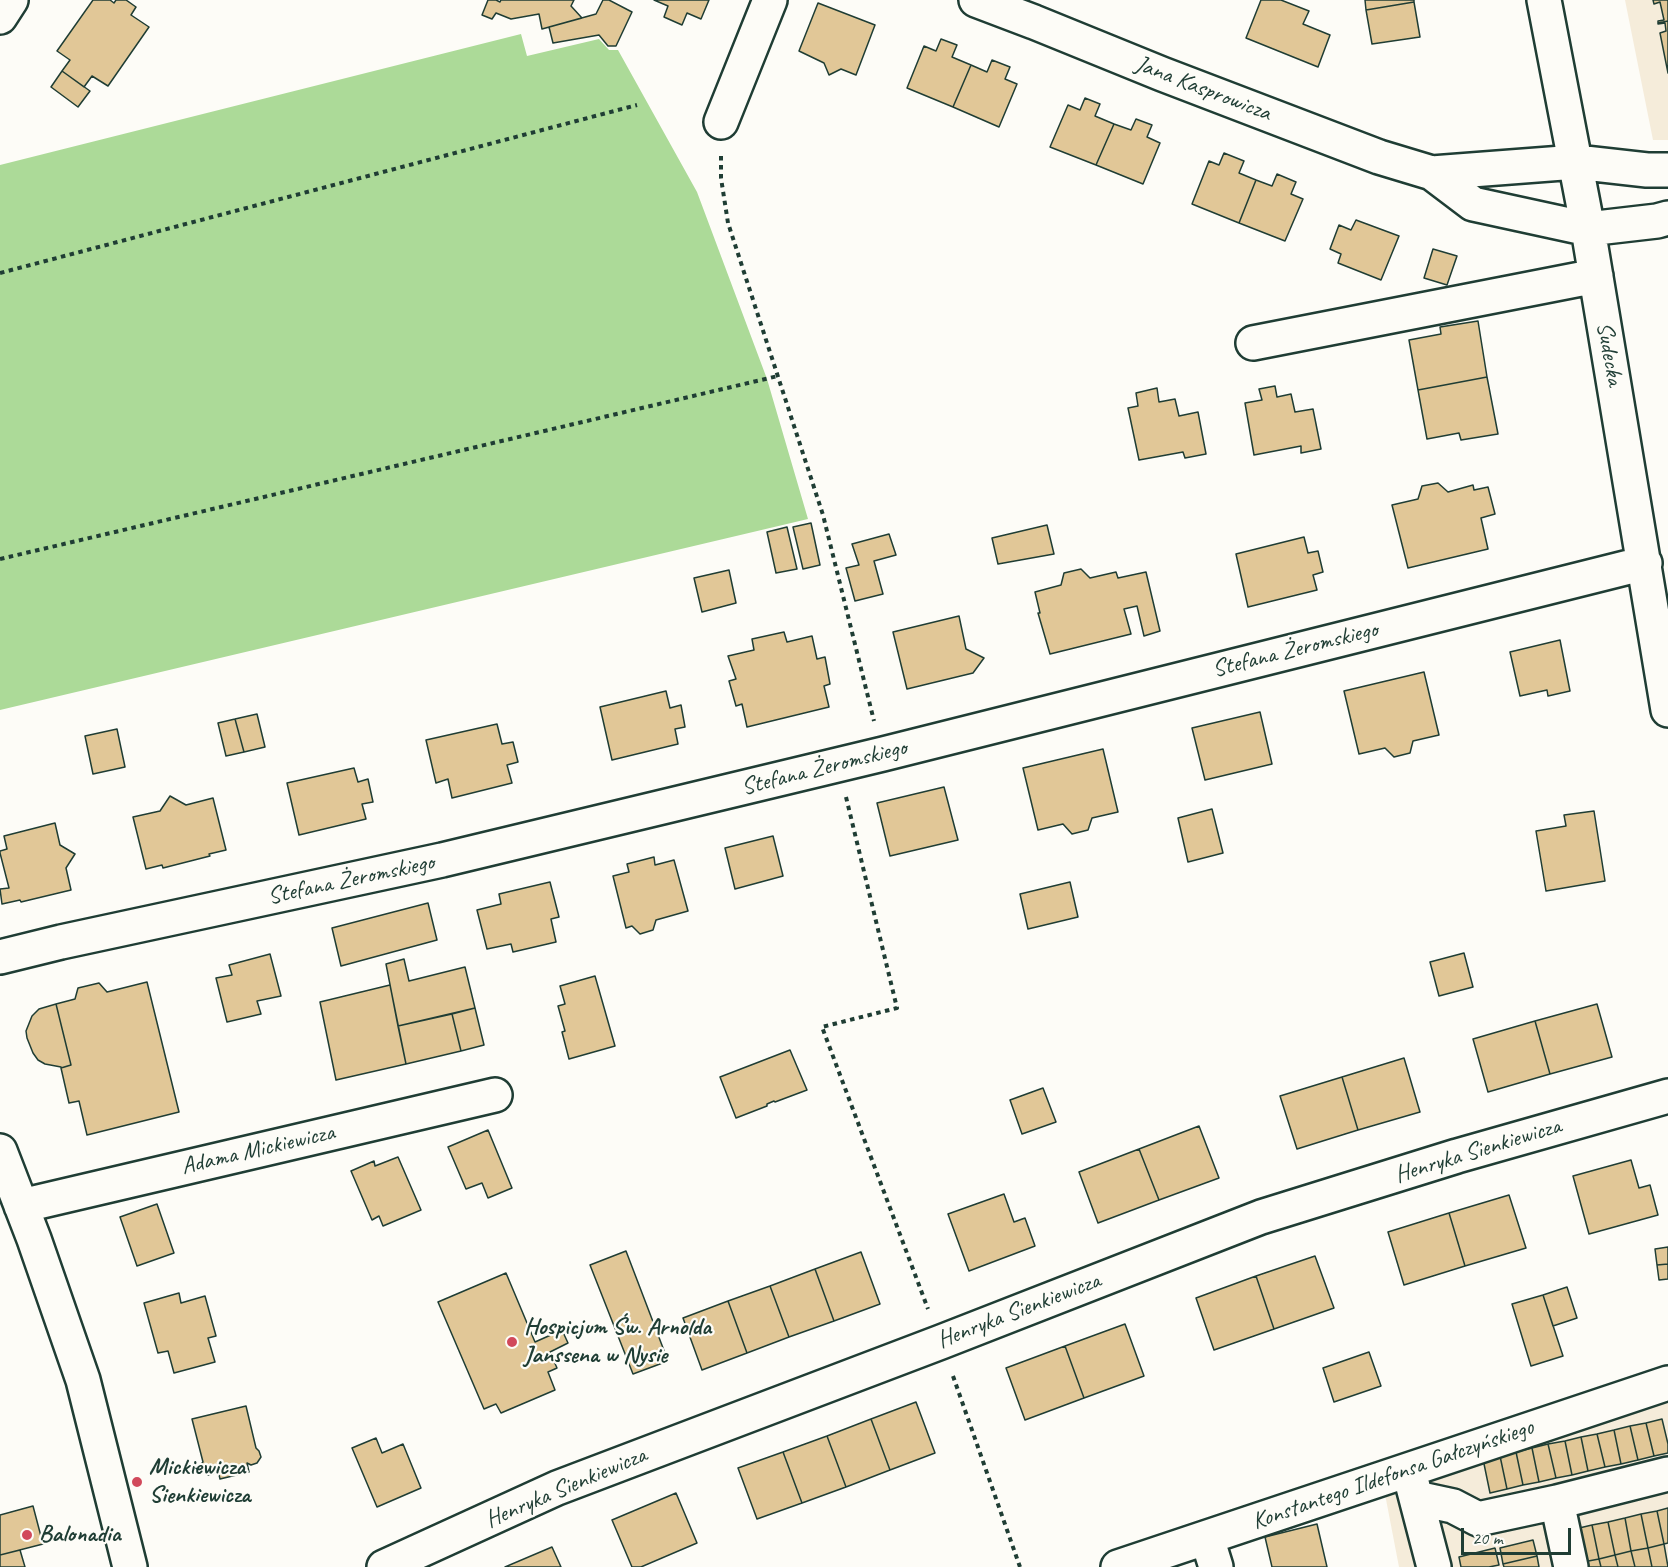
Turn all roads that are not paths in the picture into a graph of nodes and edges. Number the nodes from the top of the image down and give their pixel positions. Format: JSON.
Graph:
{"nodes":[{"id":1,"x":11,"y":0,"type":"edge"},
{"id":2,"x":770,"y":0,"type":"edge"},
{"id":3,"x":976,"y":0,"type":"edge"},
{"id":4,"x":1544,"y":0,"type":"edge"},
{"id":5,"x":1037,"y":11,"type":"edge"},
{"id":6,"x":0,"y":16,"type":"edge"},
{"id":7,"x":721,"y":122,"type":"road end"},
{"id":8,"x":1576,"y":162,"type":"junction"},
{"id":9,"x":1668,"y":170,"type":"edge"},
{"id":10,"x":1432,"y":173,"type":"junction"},
{"id":11,"x":1668,"y":218,"type":"edge"},
{"id":12,"x":1588,"y":229,"type":"junction"},
{"id":13,"x":1596,"y":276,"type":"junction"},
{"id":14,"x":1253,"y":343,"type":"dead end"},
{"id":15,"x":1644,"y":563,"type":"junction"},
{"id":16,"x":1668,"y":710,"type":"edge"},
{"id":17,"x":0,"y":957,"type":"edge"},
{"id":18,"x":495,"y":1095,"type":"dead end"},
{"id":19,"x":1668,"y":1095,"type":"edge"},
{"id":20,"x":0,"y":1151,"type":"edge"},
{"id":21,"x":21,"y":1206,"type":"junction"},
{"id":22,"x":1668,"y":1383,"type":"edge"},
{"id":23,"x":1668,"y":1474,"type":"edge"},
{"id":24,"x":1412,"y":1484,"type":"junction"},
{"id":25,"x":1557,"y":1502,"type":"junction"},
{"id":26,"x":1212,"y":1553,"type":"edge"},
{"id":27,"x":130,"y":1567,"type":"edge"},
{"id":28,"x":384,"y":1567,"type":"edge"},
{"id":29,"x":1118,"y":1567,"type":"edge"},
{"id":30,"x":1434,"y":1567,"type":"edge"},
{"id":31,"x":1571,"y":1567,"type":"edge"}],
"edges":[{"from":1,"to":6,"type":"street"},
{"from":2,"to":7,"type":"street"},
{"from":3,"to":5,"type":"street","name":"Jana Kasprowicza"},
{"from":4,"to":8,"type":"street","name":"Sudecka"},
{"from":5,"to":10,"type":"street","name":"Jana Kasprowicza"},
{"from":8,"to":9,"type":"street","name":"Jana Kasprowicza"},
{"from":8,"to":10,"type":"street","name":"Jana Kasprowicza"},
{"from":8,"to":12,"type":"street","name":"Sudecka"},
{"from":10,"to":12,"type":"street","name":"Jana Kasprowicza"},
{"from":11,"to":12,"type":"street","name":"Jana Kasprowicza"},
{"from":12,"to":13,"type":"street","name":"Sudecka"},
{"from":13,"to":14,"type":"street"},
{"from":13,"to":15,"type":"street","name":"Sudecka"},
{"from":15,"to":16,"type":"street","name":"Sudecka"},
{"from":15,"to":17,"type":"street","name":"Stefana Żeromskiego"},
{"from":18,"to":21,"type":"street","name":"Adama Mickiewicza"},
{"from":19,"to":28,"type":"street","name":"Henryka Sienkiewicza"},
{"from":20,"to":21,"type":"street"},
{"from":21,"to":27,"type":"street"},
{"from":22,"to":24,"type":"street","name":"Konstantego Ildefonsa Gałczyńskiego"},
{"from":23,"to":25,"type":"street"},
{"from":24,"to":25,"type":"street"},
{"from":24,"to":26,"type":"street","name":"Konstantego Ildefonsa Gałczyńskiego"},
{"from":24,"to":30,"type":"street"},
{"from":25,"to":31,"type":"street"},
{"from":26,"to":29,"type":"street","name":"Konstantego Ildefonsa Gałczyńskiego"}]}
